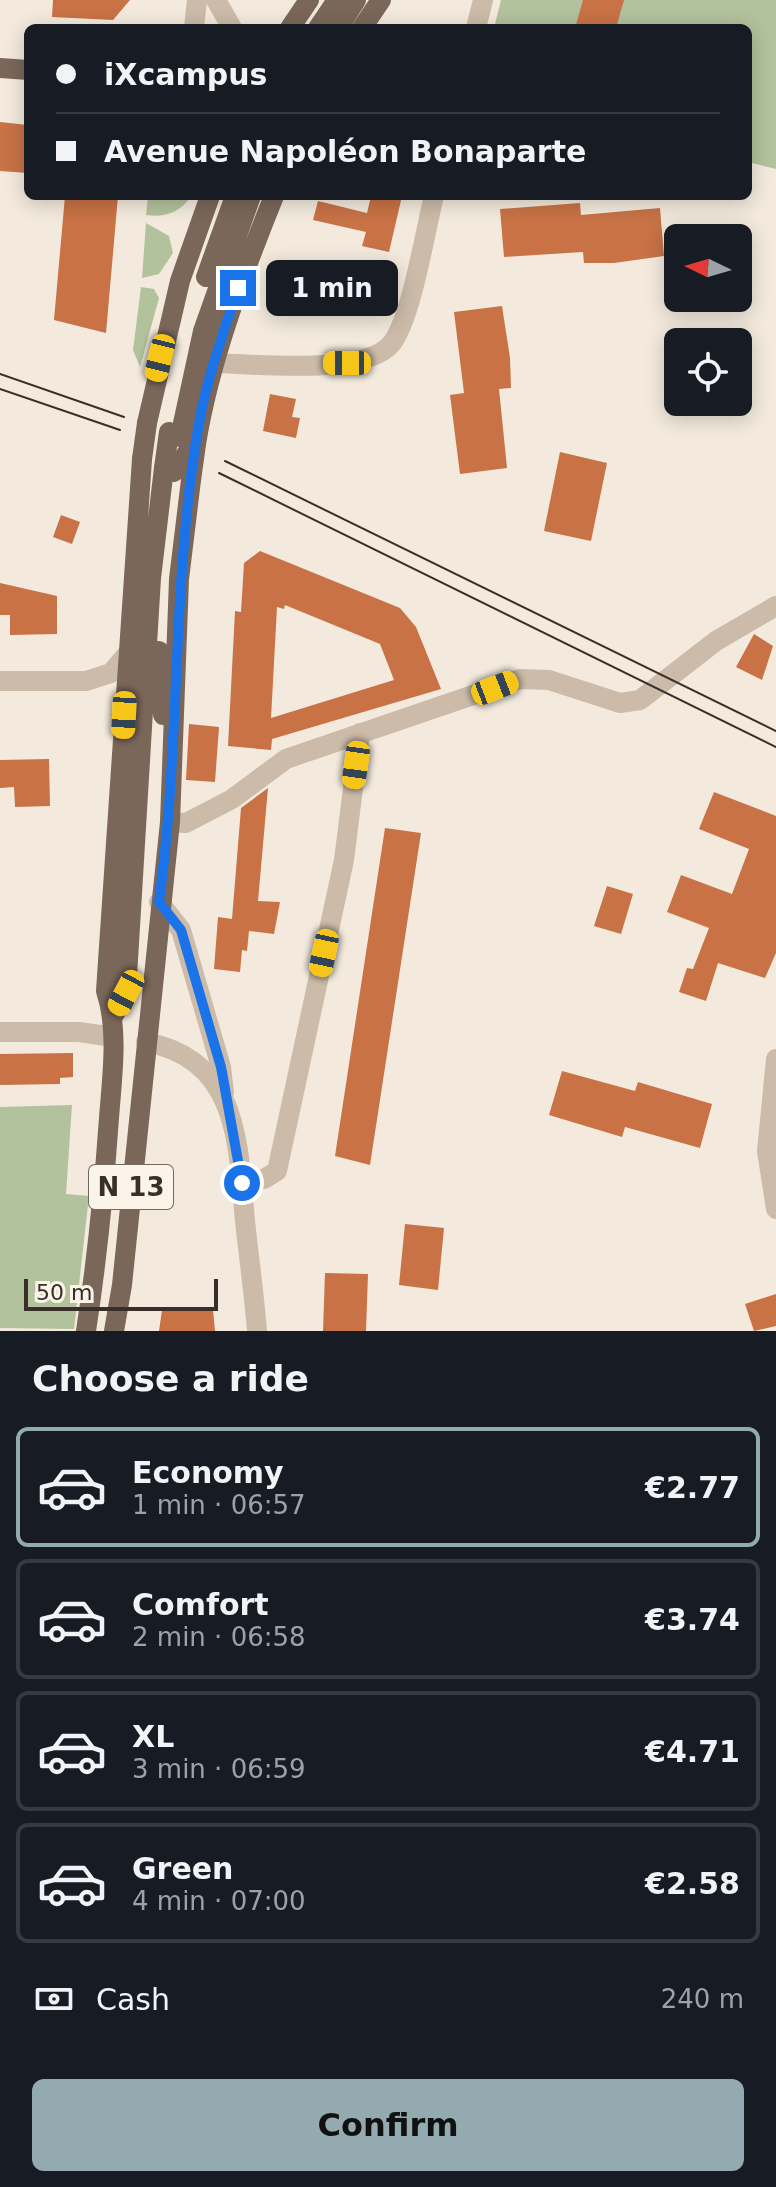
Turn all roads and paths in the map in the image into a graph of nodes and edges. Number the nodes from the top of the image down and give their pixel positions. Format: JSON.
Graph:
{"nodes":[{"id":1,"x":197,"y":0,"type":"edge"},
{"id":2,"x":216,"y":0,"type":"edge"},
{"id":3,"x":309,"y":0,"type":"edge"},
{"id":4,"x":337,"y":0,"type":"edge"},
{"id":5,"x":356,"y":0,"type":"edge"},
{"id":6,"x":381,"y":0,"type":"edge"},
{"id":7,"x":483,"y":0,"type":"edge"},
{"id":8,"x":194,"y":24,"type":"edge"},
{"id":9,"x":230,"y":24,"type":"edge"},
{"id":10,"x":293,"y":24,"type":"edge"},
{"id":11,"x":321,"y":24,"type":"edge"},
{"id":12,"x":341,"y":24,"type":"edge"},
{"id":13,"x":365,"y":24,"type":"edge"},
{"id":14,"x":477,"y":24,"type":"edge"},
{"id":15,"x":0,"y":68,"type":"edge"},
{"id":16,"x":24,"y":70,"type":"edge"},
{"id":17,"x":209,"y":200,"type":"edge"},
{"id":18,"x":234,"y":200,"type":"edge"},
{"id":19,"x":250,"y":200,"type":"edge"},
{"id":20,"x":272,"y":200,"type":"edge"},
{"id":21,"x":433,"y":200,"type":"edge"},
{"id":22,"x":214,"y":363,"type":"junction"},
{"id":23,"x":191,"y":440,"type":"junction"},
{"id":24,"x":176,"y":472,"type":"junction"},
{"id":25,"x":776,"y":606,"type":"edge"},
{"id":26,"x":128,"y":653,"type":"junction"},
{"id":27,"x":0,"y":681,"type":"edge"},
{"id":28,"x":360,"y":733,"type":"junction"},
{"id":29,"x":170,"y":822,"type":"junction"},
{"id":30,"x":159,"y":902,"type":"junction"},
{"id":31,"x":114,"y":1015,"type":"junction"},
{"id":32,"x":0,"y":1032,"type":"edge"},
{"id":33,"x":113,"y":1037,"type":"junction"},
{"id":34,"x":146,"y":1042,"type":"junction"},
{"id":35,"x":776,"y":1059,"type":"edge"},
{"id":36,"x":775,"y":1069,"type":"edge"},
{"id":37,"x":225,"y":1101,"type":"junction"},
{"id":38,"x":242,"y":1183,"type":"junction"},
{"id":39,"x":776,"y":1209,"type":"edge"},
{"id":40,"x":86,"y":1331,"type":"edge"},
{"id":41,"x":114,"y":1331,"type":"edge"},
{"id":42,"x":257,"y":1331,"type":"edge"}],
"edges":[{"from":1,"to":8,"type":"street"},
{"from":2,"to":9,"type":"street"},
{"from":3,"to":10,"type":"main road"},
{"from":4,"to":11,"type":"main road"},
{"from":5,"to":12,"type":"main road"},
{"from":6,"to":13,"type":"main road"},
{"from":7,"to":14,"type":"street"},
{"from":15,"to":16,"type":"main road"},
{"from":17,"to":26,"type":"main road","number":"N 13","bridge":true},
{"from":18,"to":24,"type":"main road","bridge":true},
{"from":19,"to":23,"type":"main road"},
{"from":20,"to":22,"type":"main road"},
{"from":21,"to":22,"type":"street"},
{"from":22,"to":23,"type":"main road"},
{"from":23,"to":24,"type":"main road"},
{"from":24,"to":29,"type":"main road","number":"N 13"},
{"from":24,"to":30,"type":"main road"},
{"from":24,"to":31,"type":"main road"},
{"from":25,"to":28,"type":"street"},
{"from":26,"to":27,"type":"street"},
{"from":26,"to":31,"type":"main road","number":"N 13"},
{"from":28,"to":29,"type":"street"},
{"from":28,"to":38,"type":"street"},
{"from":29,"to":30,"type":"main road","number":"N 13"},
{"from":30,"to":34,"type":"main road","number":"N 13"},
{"from":30,"to":37,"type":"street"},
{"from":31,"to":33,"type":"main road","number":"N 13"},
{"from":32,"to":33,"type":"street"},
{"from":33,"to":34,"type":"main road"},
{"from":33,"to":40,"type":"main road","number":"N 13"},
{"from":34,"to":37,"type":"street"},
{"from":34,"to":41,"type":"main road","number":"N 13"},
{"from":35,"to":36,"type":"street"},
{"from":36,"to":39,"type":"street"},
{"from":37,"to":38,"type":"street"},
{"from":38,"to":42,"type":"street"}]}
